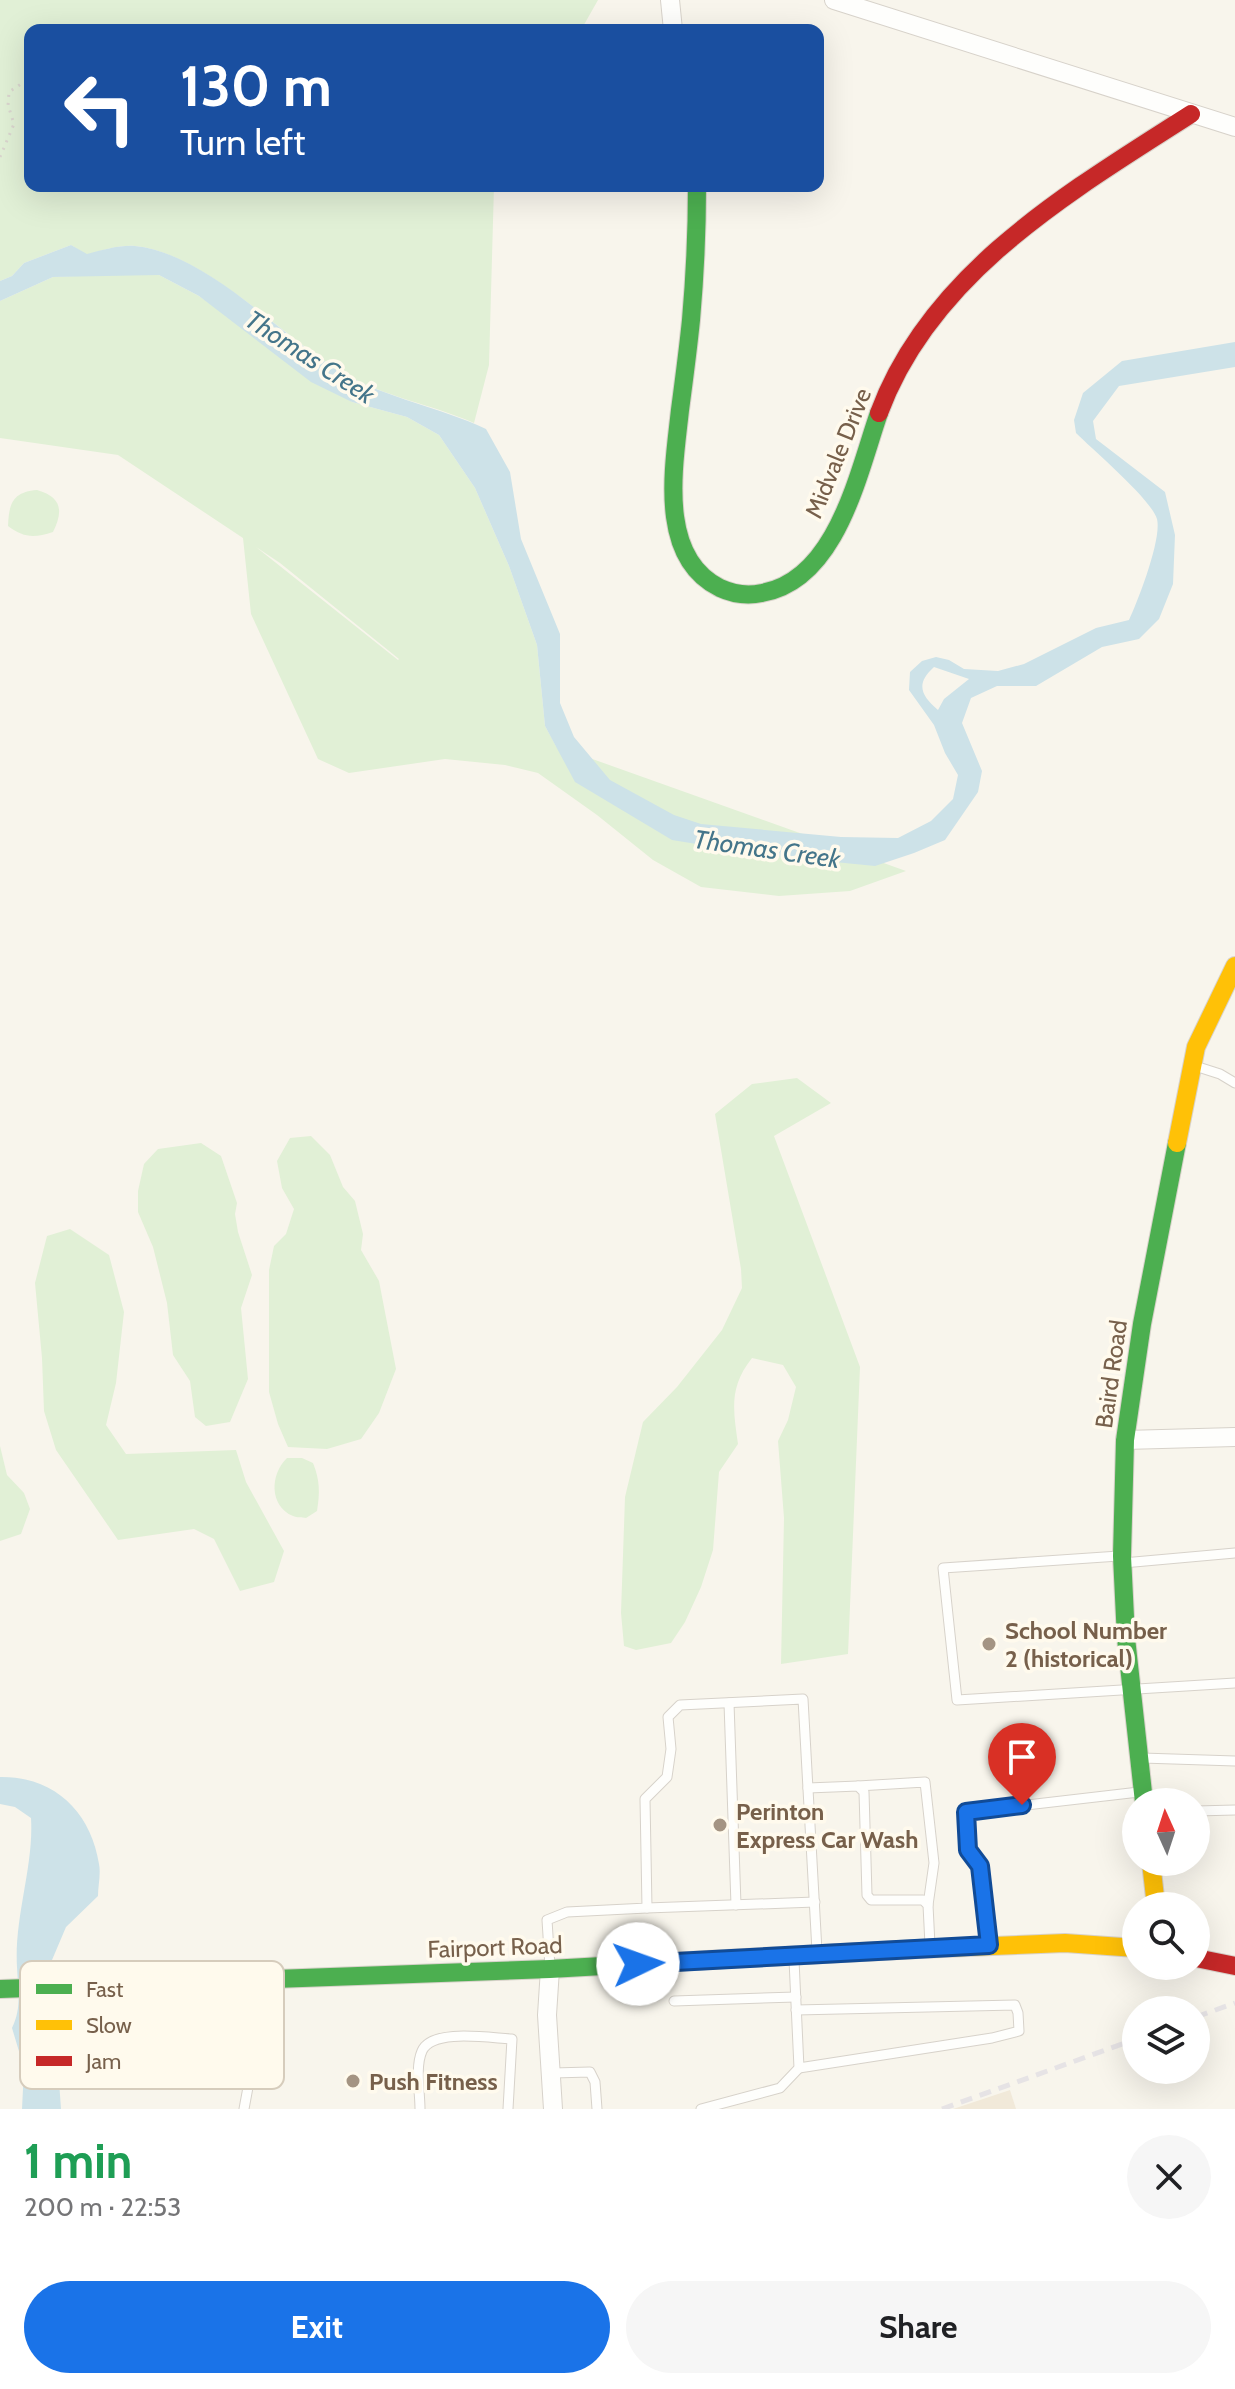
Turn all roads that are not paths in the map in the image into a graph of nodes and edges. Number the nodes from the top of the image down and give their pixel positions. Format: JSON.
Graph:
{"nodes":[{"id":1,"x":670,"y":0,"type":"edge"},
{"id":2,"x":834,"y":0,"type":"edge"},
{"id":3,"x":672,"y":24,"type":"edge"},
{"id":4,"x":1191,"y":114,"type":"junction"},
{"id":5,"x":1235,"y":127,"type":"edge"},
{"id":6,"x":697,"y":192,"type":"edge"},
{"id":7,"x":1235,"y":966,"type":"edge"},
{"id":8,"x":1192,"y":1065,"type":"junction"},
{"id":9,"x":1235,"y":1083,"type":"edge"},
{"id":10,"x":1235,"y":1437,"type":"edge"},
{"id":11,"x":1125,"y":1440,"type":"junction"},
{"id":12,"x":1235,"y":1553,"type":"edge"},
{"id":13,"x":1122,"y":1560,"type":"junction"},
{"id":14,"x":1235,"y":1683,"type":"edge"},
{"id":15,"x":1130,"y":1689,"type":"junction"},
{"id":16,"x":729,"y":1703,"type":"junction"},
{"id":17,"x":1138,"y":1758,"type":"junction"},
{"id":18,"x":1235,"y":1761,"type":"edge"},
{"id":19,"x":858,"y":1786,"type":"junction"},
{"id":20,"x":808,"y":1788,"type":"junction"},
{"id":21,"x":1142,"y":1788,"type":"edge"},
{"id":22,"x":1122,"y":1799,"type":"edge"},
{"id":23,"x":1235,"y":1810,"type":"edge"},
{"id":24,"x":1210,"y":1811,"type":"edge"},
{"id":25,"x":815,"y":1902,"type":"junction"},
{"id":26,"x":736,"y":1905,"type":"junction"},
{"id":27,"x":928,"y":1905,"type":"junction"},
{"id":28,"x":647,"y":1908,"type":"junction"},
{"id":29,"x":989,"y":1945,"type":"junction"},
{"id":30,"x":1122,"y":1947,"type":"edge"},
{"id":31,"x":930,"y":1948,"type":"junction"},
{"id":32,"x":817,"y":1954,"type":"junction"},
{"id":33,"x":794,"y":1956,"type":"junction"},
{"id":34,"x":1210,"y":1961,"type":"edge"},
{"id":35,"x":1235,"y":1966,"type":"edge"},
{"id":36,"x":550,"y":1969,"type":"junction"},
{"id":37,"x":284,"y":1979,"type":"edge"},
{"id":38,"x":20,"y":1988,"type":"edge"},
{"id":39,"x":0,"y":1989,"type":"edge"},
{"id":40,"x":796,"y":1997,"type":"junction"},
{"id":41,"x":674,"y":2001,"type":"dead end"},
{"id":42,"x":796,"y":2010,"type":"junction"},
{"id":43,"x":799,"y":2068,"type":"junction"},
{"id":44,"x":553,"y":2073,"type":"junction"},
{"id":45,"x":248,"y":2089,"type":"edge"},
{"id":46,"x":244,"y":2109,"type":"edge"},
{"id":47,"x":420,"y":2109,"type":"edge"},
{"id":48,"x":508,"y":2109,"type":"edge"},
{"id":49,"x":553,"y":2109,"type":"edge"},
{"id":50,"x":597,"y":2109,"type":"edge"},
{"id":51,"x":701,"y":2109,"type":"edge"}],
"edges":[{"from":1,"to":3,"type":"street"},
{"from":2,"to":4,"type":"street"},
{"from":4,"to":5,"type":"street"},
{"from":4,"to":6,"type":"street","name":"Midvale Drive"},
{"from":7,"to":8,"type":"street","name":"Baird Road"},
{"from":8,"to":9,"type":"lane"},
{"from":8,"to":11,"type":"street","name":"Baird Road"},
{"from":10,"to":11,"type":"street"},
{"from":11,"to":13,"type":"street","name":"Baird Road"},
{"from":12,"to":13,"type":"lane"},
{"from":13,"to":15,"type":"street","name":"Baird Road"},
{"from":13,"to":15,"type":"lane"},
{"from":14,"to":15,"type":"lane"},
{"from":15,"to":17,"type":"street","name":"Baird Road"},
{"from":16,"to":20,"type":"lane"},
{"from":16,"to":26,"type":"lane"},
{"from":16,"to":28,"type":"lane"},
{"from":17,"to":18,"type":"lane"},
{"from":17,"to":21,"type":"street","name":"Baird Road"},
{"from":19,"to":20,"type":"lane"},
{"from":19,"to":27,"type":"lane"},
{"from":19,"to":27,"type":"lane"},
{"from":20,"to":25,"type":"lane"},
{"from":22,"to":29,"type":"lane"},
{"from":23,"to":24,"type":"lane"},
{"from":25,"to":26,"type":"lane"},
{"from":25,"to":32,"type":"lane"},
{"from":26,"to":28,"type":"lane"},
{"from":27,"to":31,"type":"lane"},
{"from":28,"to":36,"type":"lane"},
{"from":29,"to":30,"type":"street","name":"Fairport Road"},
{"from":29,"to":31,"type":"street","name":"Fairport Road"},
{"from":31,"to":32,"type":"street","name":"Fairport Road"},
{"from":32,"to":33,"type":"street","name":"Fairport Road"},
{"from":33,"to":36,"type":"street","name":"Fairport Road"},
{"from":33,"to":40,"type":"lane"},
{"from":34,"to":35,"type":"street"},
{"from":36,"to":37,"type":"street","name":"Fairport Road"},
{"from":36,"to":44,"type":"street"},
{"from":38,"to":39,"type":"street","name":"Fairport Road"},
{"from":40,"to":41,"type":"lane"},
{"from":40,"to":42,"type":"lane"},
{"from":42,"to":43,"type":"lane"},
{"from":42,"to":43,"type":"lane"},
{"from":43,"to":51,"type":"lane"},
{"from":44,"to":49,"type":"street"},
{"from":44,"to":50,"type":"lane"},
{"from":45,"to":46,"type":"lane"},
{"from":47,"to":48,"type":"lane"}]}
